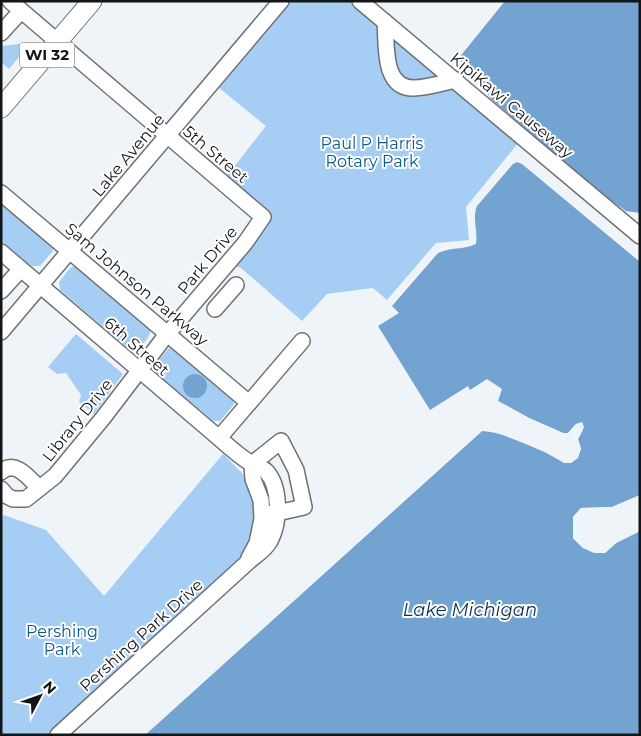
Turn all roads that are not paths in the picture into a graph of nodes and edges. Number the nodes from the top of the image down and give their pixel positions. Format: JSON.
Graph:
{"nodes":[{"id":1,"x":92,"y":1,"type":"edge"},
{"id":2,"x":281,"y":1,"type":"edge"},
{"id":3,"x":360,"y":1,"type":"edge"},
{"id":4,"x":16,"y":6,"type":"edge"},
{"id":5,"x":385,"y":22,"type":"junction"},
{"id":6,"x":1,"y":34,"type":"edge"},
{"id":7,"x":58,"y":42,"type":"junction"},
{"id":8,"x":456,"y":80,"type":"junction"},
{"id":9,"x":1,"y":108,"type":"edge"},
{"id":10,"x":168,"y":136,"type":"junction"},
{"id":11,"x":1,"y":193,"type":"edge"},
{"id":12,"x":263,"y":217,"type":"joint"},
{"id":13,"x":640,"y":236,"type":"edge"},
{"id":14,"x":70,"y":250,"type":"junction"},
{"id":15,"x":1,"y":252,"type":"edge"},
{"id":16,"x":20,"y":269,"type":"junction"},
{"id":17,"x":236,"y":285,"type":"dead end"},
{"id":18,"x":41,"y":286,"type":"junction"},
{"id":19,"x":2,"y":290,"type":"edge"},
{"id":20,"x":23,"y":307,"type":"junction"},
{"id":21,"x":216,"y":310,"type":"dead end"},
{"id":22,"x":1,"y":332,"type":"edge"},
{"id":23,"x":167,"y":334,"type":"junction"},
{"id":24,"x":302,"y":341,"type":"dead end"},
{"id":25,"x":138,"y":370,"type":"junction"},
{"id":26,"x":249,"y":403,"type":"junction"},
{"id":27,"x":219,"y":438,"type":"junction"},
{"id":28,"x":252,"y":464,"type":"junction"},
{"id":29,"x":1,"y":472,"type":"edge"},
{"id":30,"x":39,"y":488,"type":"junction"},
{"id":31,"x":1,"y":489,"type":"edge"},
{"id":32,"x":270,"y":513,"type":"junction"},
{"id":33,"x":58,"y":735,"type":"edge"}],
"edges":[{"from":1,"to":7,"type":"main road","number":"WI 32"},
{"from":2,"to":10,"type":"street","name":"Lake Avenue"},
{"from":3,"to":5,"type":"street","name":"KipiKawi Causeway"},
{"from":4,"to":6,"type":"street"},
{"from":4,"to":7,"type":"street","name":"5th Street"},
{"from":5,"to":8,"type":"street","name":"KipiKawi Causeway"},
{"from":5,"to":8,"type":"street"},
{"from":7,"to":9,"type":"main road","number":"WI 32"},
{"from":7,"to":10,"type":"street","name":"5th Street"},
{"from":8,"to":13,"type":"street","name":"KipiKawi Causeway"},
{"from":10,"to":12,"type":"street","name":"5th Street"},
{"from":10,"to":14,"type":"street","name":"Lake Avenue"},
{"from":11,"to":14,"type":"street","name":"Sam Johnson Parkway"},
{"from":12,"to":23,"type":"street","name":"Park Drive"},
{"from":14,"to":18,"type":"street","name":"Lake Avenue"},
{"from":14,"to":23,"type":"street","name":"Sam Johnson Parkway"},
{"from":15,"to":16,"type":"street","name":"6th Street"},
{"from":16,"to":18,"type":"street","name":"6th Street"},
{"from":16,"to":19,"type":"street"},
{"from":17,"to":21,"type":"street"},
{"from":18,"to":20,"type":"street","name":"Lake Avenue"},
{"from":18,"to":25,"type":"street","name":"6th Street"},
{"from":19,"to":20,"type":"street"},
{"from":20,"to":22,"type":"street","name":"Lake Avenue"},
{"from":23,"to":25,"type":"street","name":"Park Drive"},
{"from":23,"to":26,"type":"street","name":"Sam Johnson Parkway"},
{"from":24,"to":26,"type":"street"},
{"from":25,"to":27,"type":"street","name":"6th Street"},
{"from":25,"to":30,"type":"street","name":"Library Drive"},
{"from":26,"to":27,"type":"street"},
{"from":27,"to":28,"type":"street","name":"6th Street"},
{"from":28,"to":32,"type":"street","name":"6th Street"},
{"from":28,"to":32,"type":"street"},
{"from":29,"to":30,"type":"street","name":"Library Drive"},
{"from":30,"to":31,"type":"street","name":"Library Drive"},
{"from":32,"to":33,"type":"street","name":"Pershing Park Drive"}]}
